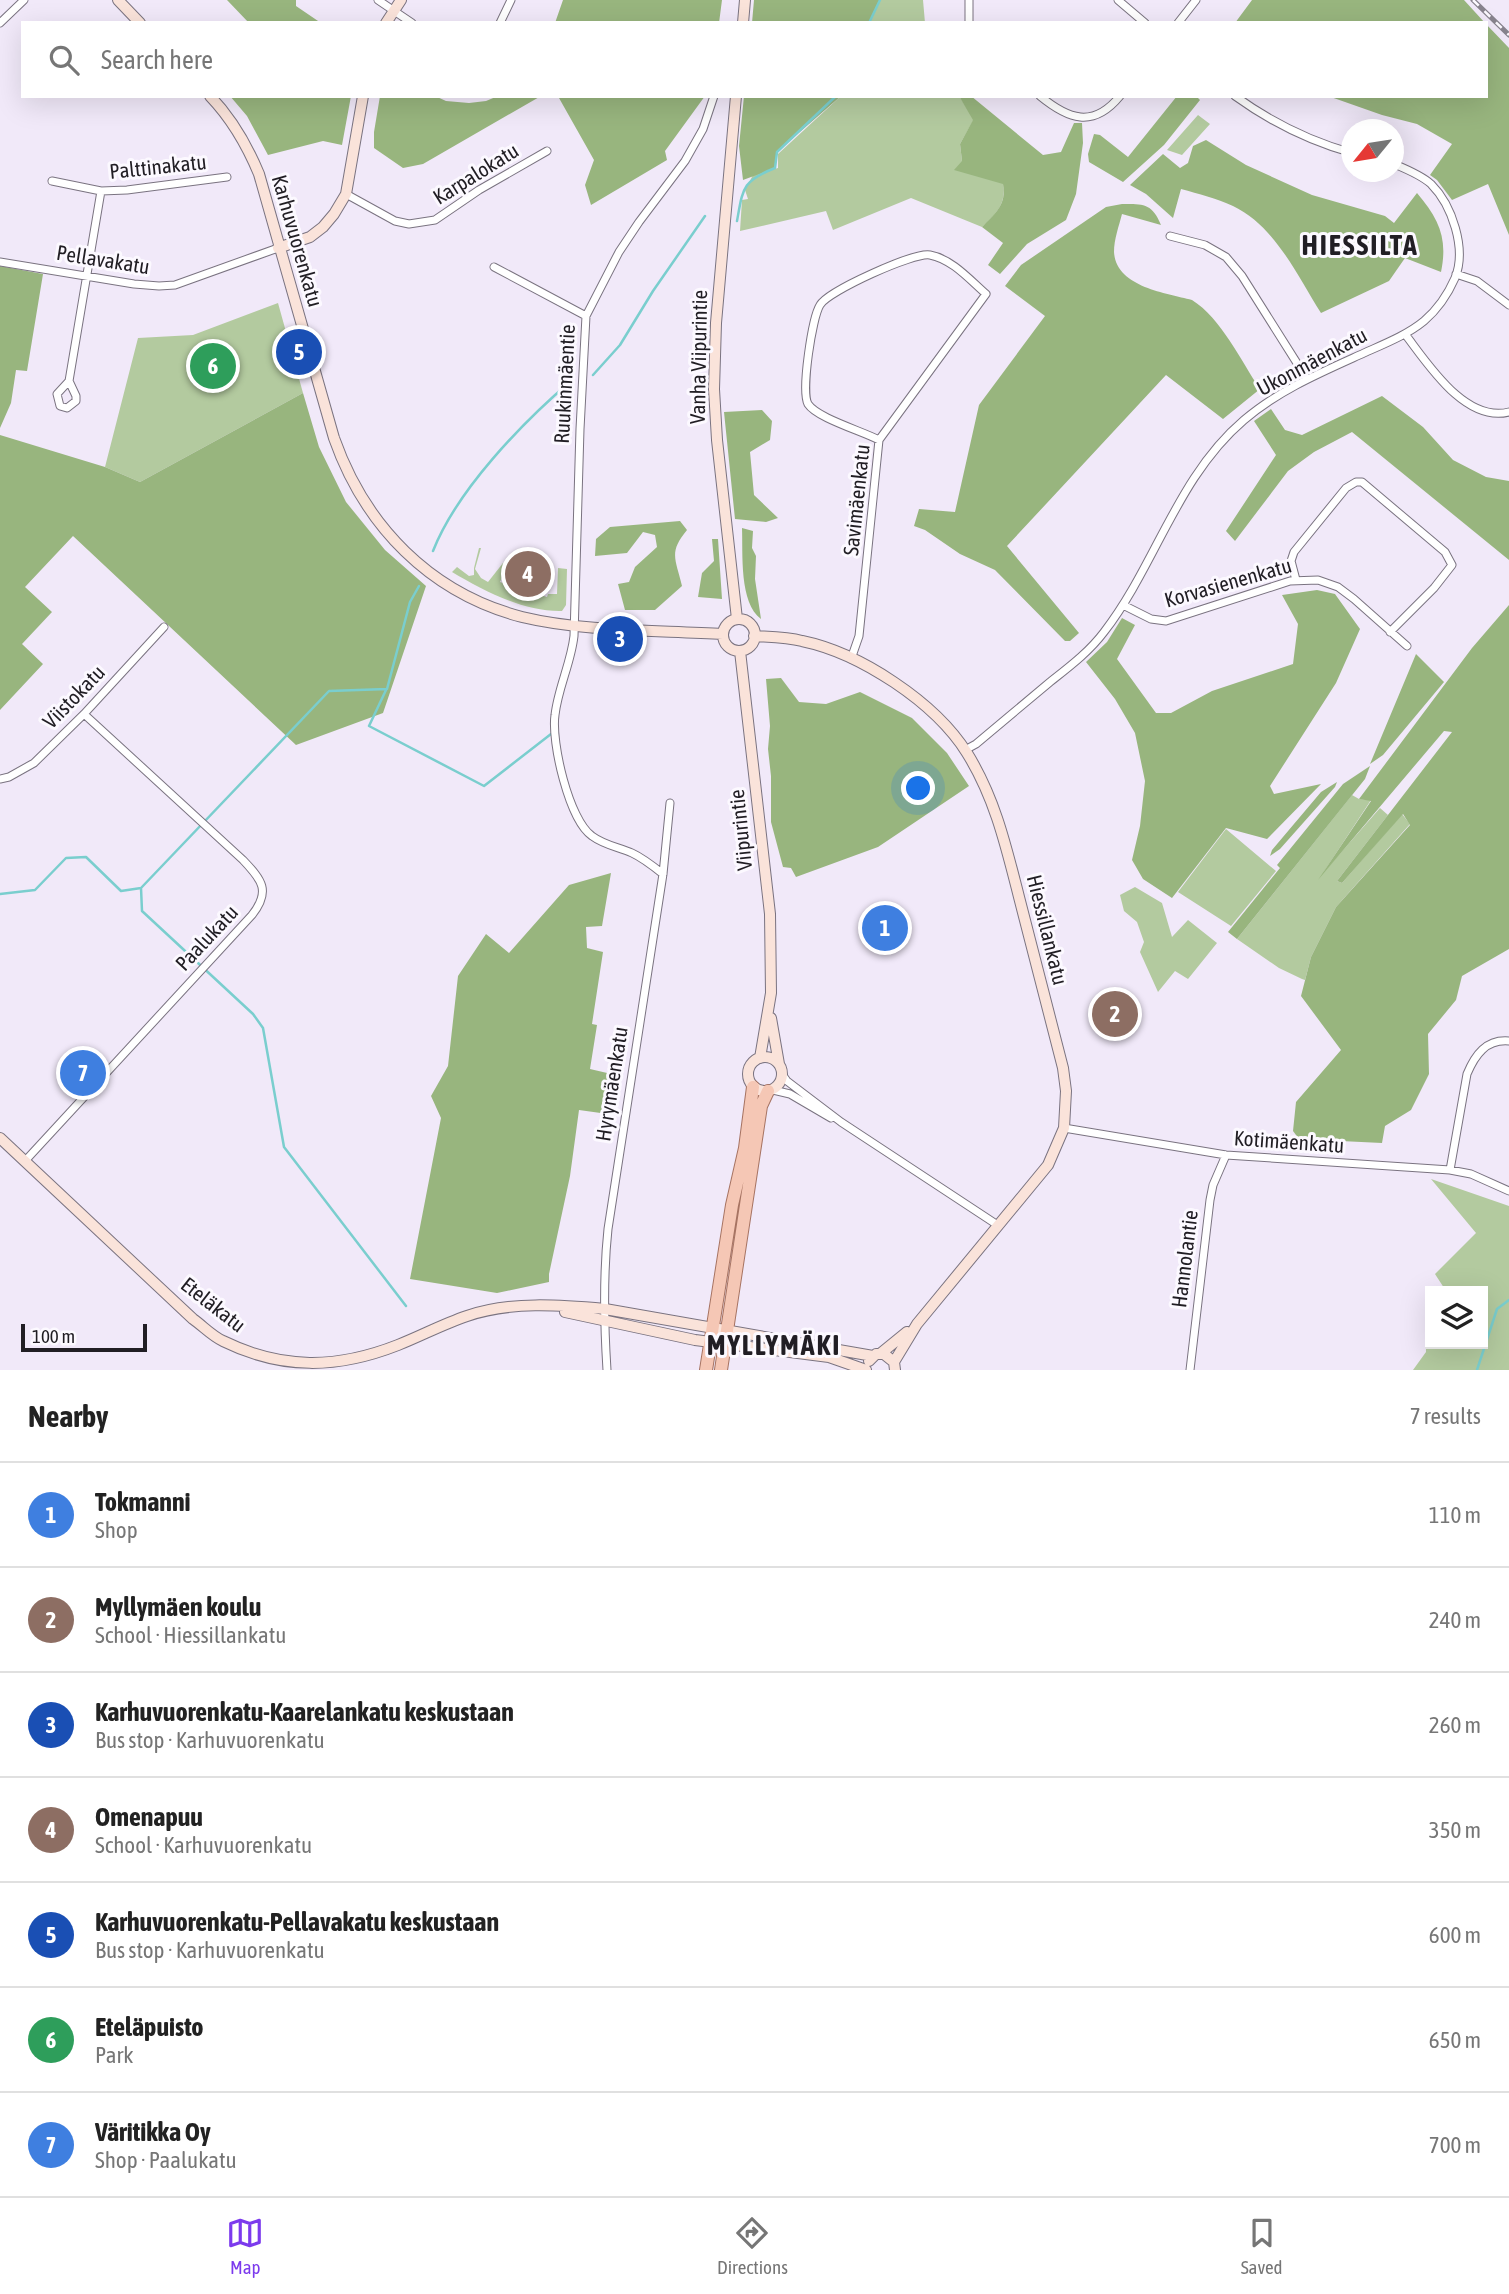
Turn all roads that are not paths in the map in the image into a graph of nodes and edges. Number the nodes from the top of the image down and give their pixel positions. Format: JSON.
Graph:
{"nodes":[{"id":1,"x":24,"y":0,"type":"edge"},
{"id":2,"x":118,"y":0,"type":"edge"},
{"id":3,"x":378,"y":0,"type":"edge"},
{"id":4,"x":401,"y":0,"type":"edge"},
{"id":5,"x":511,"y":0,"type":"edge"},
{"id":6,"x":745,"y":0,"type":"edge"},
{"id":7,"x":970,"y":0,"type":"edge"},
{"id":8,"x":1118,"y":0,"type":"edge"},
{"id":9,"x":1196,"y":0,"type":"edge"},
{"id":10,"x":394,"y":10,"type":"junction"},
{"id":11,"x":138,"y":21,"type":"edge"},
{"id":12,"x":387,"y":21,"type":"edge"},
{"id":13,"x":409,"y":21,"type":"edge"},
{"id":14,"x":501,"y":21,"type":"edge"},
{"id":15,"x":743,"y":21,"type":"edge"},
{"id":16,"x":969,"y":21,"type":"edge"},
{"id":17,"x":1143,"y":21,"type":"edge"},
{"id":18,"x":1180,"y":21,"type":"edge"},
{"id":19,"x":0,"y":23,"type":"edge"},
{"id":20,"x":212,"y":98,"type":"edge"},
{"id":21,"x":363,"y":98,"type":"edge"},
{"id":22,"x":713,"y":98,"type":"edge"},
{"id":23,"x":736,"y":98,"type":"edge"},
{"id":24,"x":1042,"y":98,"type":"edge"},
{"id":25,"x":1118,"y":98,"type":"edge"},
{"id":26,"x":1239,"y":98,"type":"edge"},
{"id":27,"x":1341,"y":149,"type":"edge"},
{"id":28,"x":547,"y":151,"type":"dead end"},
{"id":29,"x":1404,"y":169,"type":"edge"},
{"id":30,"x":227,"y":177,"type":"dead end"},
{"id":31,"x":52,"y":181,"type":"dead end"},
{"id":32,"x":101,"y":191,"type":"junction"},
{"id":33,"x":346,"y":194,"type":"junction"},
{"id":34,"x":1170,"y":236,"type":"dead end"},
{"id":35,"x":278,"y":248,"type":"junction"},
{"id":36,"x":0,"y":262,"type":"edge"},
{"id":37,"x":494,"y":267,"type":"dead end"},
{"id":38,"x":1456,"y":274,"type":"junction"},
{"id":39,"x":86,"y":276,"type":"junction"},
{"id":40,"x":1509,"y":305,"type":"edge"},
{"id":41,"x":586,"y":316,"type":"junction"},
{"id":42,"x":1405,"y":334,"type":"junction"},
{"id":43,"x":1307,"y":379,"type":"junction"},
{"id":44,"x":69,"y":381,"type":"dead end"},
{"id":45,"x":1509,"y":412,"type":"edge"},
{"id":46,"x":879,"y":440,"type":"junction"},
{"id":47,"x":1296,"y":580,"type":"junction"},
{"id":48,"x":1123,"y":605,"type":"junction"},
{"id":49,"x":737,"y":619,"type":"junction"},
{"id":50,"x":574,"y":625,"type":"junction"},
{"id":51,"x":164,"y":627,"type":"dead end"},
{"id":52,"x":1390,"y":632,"type":"junction"},
{"id":53,"x":723,"y":634,"type":"junction"},
{"id":54,"x":754,"y":636,"type":"junction"},
{"id":55,"x":1406,"y":646,"type":"dead end"},
{"id":56,"x":740,"y":650,"type":"junction"},
{"id":57,"x":851,"y":659,"type":"junction"},
{"id":58,"x":84,"y":714,"type":"junction"},
{"id":59,"x":965,"y":750,"type":"junction"},
{"id":60,"x":0,"y":779,"type":"edge"},
{"id":61,"x":670,"y":803,"type":"dead end"},
{"id":62,"x":663,"y":874,"type":"junction"},
{"id":63,"x":769,"y":1006,"type":"junction"},
{"id":64,"x":1509,"y":1041,"type":"edge"},
{"id":65,"x":760,"y":1058,"type":"junction"},
{"id":66,"x":780,"y":1069,"type":"junction"},
{"id":67,"x":754,"y":1087,"type":"junction"},
{"id":68,"x":770,"y":1091,"type":"junction"},
{"id":69,"x":841,"y":1122,"type":"junction"},
{"id":70,"x":1064,"y":1128,"type":"junction"},
{"id":71,"x":0,"y":1138,"type":"edge"},
{"id":72,"x":1226,"y":1155,"type":"junction"},
{"id":73,"x":25,"y":1161,"type":"junction"},
{"id":74,"x":1450,"y":1170,"type":"junction"},
{"id":75,"x":1509,"y":1191,"type":"edge"},
{"id":76,"x":999,"y":1226,"type":"junction"},
{"id":77,"x":604,"y":1314,"type":"junction"},
{"id":78,"x":917,"y":1324,"type":"junction"},
{"id":79,"x":712,"y":1328,"type":"junction"},
{"id":80,"x":726,"y":1337,"type":"junction"},
{"id":81,"x":710,"y":1342,"type":"junction"},
{"id":82,"x":876,"y":1355,"type":"junction"},
{"id":83,"x":896,"y":1367,"type":"edge"},
{"id":84,"x":607,"y":1370,"type":"edge"},
{"id":85,"x":706,"y":1370,"type":"edge"},
{"id":86,"x":721,"y":1370,"type":"edge"},
{"id":87,"x":867,"y":1370,"type":"edge"},
{"id":88,"x":1190,"y":1370,"type":"edge"}],
"edges":[{"from":1,"to":19,"type":"street"},
{"from":2,"to":11,"type":"street"},
{"from":3,"to":10,"type":"street"},
{"from":4,"to":10,"type":"street"},
{"from":5,"to":14,"type":"street"},
{"from":6,"to":15,"type":"street"},
{"from":7,"to":16,"type":"street"},
{"from":8,"to":17,"type":"street"},
{"from":9,"to":18,"type":"street"},
{"from":10,"to":12,"type":"street"},
{"from":10,"to":13,"type":"street"},
{"from":20,"to":35,"type":"street","name":"Karhuvuorenkatu"},
{"from":21,"to":33,"type":"street"},
{"from":22,"to":41,"type":"street","name":"Ruukinmäentie"},
{"from":23,"to":49,"type":"street","name":"Vanha Viipurintie"},
{"from":24,"to":25,"type":"street"},
{"from":26,"to":27,"type":"street"},
{"from":28,"to":33,"type":"street","name":"Karpalokatu"},
{"from":29,"to":38,"type":"street","name":"Ukonmäenkatu"},
{"from":30,"to":32,"type":"street","name":"Palttinakatu"},
{"from":31,"to":32,"type":"street","name":"Palttinakatu"},
{"from":32,"to":39,"type":"street"},
{"from":33,"to":35,"type":"street"},
{"from":34,"to":43,"type":"street"},
{"from":35,"to":39,"type":"street","name":"Pellavakatu"},
{"from":35,"to":50,"type":"street","name":"Karhuvuorenkatu"},
{"from":36,"to":39,"type":"street","name":"Pellavakatu"},
{"from":37,"to":41,"type":"street"},
{"from":38,"to":40,"type":"street"},
{"from":38,"to":42,"type":"street","name":"Ukonmäenkatu"},
{"from":39,"to":44,"type":"street"},
{"from":41,"to":50,"type":"street","name":"Ruukinmäentie"},
{"from":42,"to":43,"type":"street","name":"Ukonmäenkatu"},
{"from":42,"to":45,"type":"street"},
{"from":43,"to":48,"type":"street","name":"Ukonmäenkatu"},
{"from":46,"to":46,"type":"street","name":"Savimäenkatu"},
{"from":46,"to":57,"type":"street","name":"Savimäenkatu"},
{"from":47,"to":48,"type":"street","name":"Korvasienenkatu"},
{"from":47,"to":52,"type":"street","name":"Korvasienenkatu"},
{"from":47,"to":52,"type":"street"},
{"from":48,"to":59,"type":"street","name":"Ukonmäenkatu"},
{"from":49,"to":53,"type":"street"},
{"from":49,"to":54,"type":"street"},
{"from":50,"to":53,"type":"street","name":"Karhuvuorenkatu"},
{"from":50,"to":62,"type":"street","name":"Ruukinmäentie"},
{"from":51,"to":58,"type":"street","name":"Viistokatu"},
{"from":52,"to":55,"type":"street","name":"Korvasienenkatu"},
{"from":53,"to":56,"type":"street"},
{"from":54,"to":56,"type":"street"},
{"from":54,"to":57,"type":"street","name":"Hiessillankatu"},
{"from":56,"to":63,"type":"street","name":"Viipurintie"},
{"from":57,"to":59,"type":"street","name":"Hiessillankatu"},
{"from":58,"to":60,"type":"street","name":"Viistokatu"},
{"from":58,"to":73,"type":"street","name":"Paalukatu"},
{"from":59,"to":70,"type":"street","name":"Hiessillankatu"},
{"from":61,"to":62,"type":"street","name":"Hyrymäenkatu"},
{"from":62,"to":77,"type":"street","name":"Hyrymäenkatu"},
{"from":63,"to":65,"type":"street","name":"Viipurintie"},
{"from":63,"to":66,"type":"street","name":"Viipurintie"},
{"from":64,"to":74,"type":"street"},
{"from":65,"to":66,"type":"street"},
{"from":65,"to":67,"type":"street"},
{"from":66,"to":68,"type":"street"},
{"from":66,"to":69,"type":"street"},
{"from":67,"to":68,"type":"street"},
{"from":67,"to":79,"type":"main road"},
{"from":68,"to":69,"type":"street"},
{"from":68,"to":80,"type":"main road"},
{"from":69,"to":76,"type":"street"},
{"from":70,"to":72,"type":"street","name":"Kotimäenkatu"},
{"from":70,"to":76,"type":"street","name":"Hiessillankatu"},
{"from":71,"to":73,"type":"street","name":"Eteläkatu"},
{"from":72,"to":74,"type":"street","name":"Kotimäenkatu"},
{"from":72,"to":88,"type":"street","name":"Hannolantie"},
{"from":73,"to":77,"type":"street","name":"Eteläkatu"},
{"from":74,"to":75,"type":"street","name":"Kotimäenkatu"},
{"from":76,"to":78,"type":"street","name":"Hiessillankatu"},
{"from":77,"to":79,"type":"street","name":"Eteläkatu"},
{"from":77,"to":81,"type":"street","name":"Eteläkatu"},
{"from":77,"to":84,"type":"street","name":"Hyrymäenkatu"},
{"from":78,"to":82,"type":"street","name":"Hiessillankatu"},
{"from":78,"to":83,"type":"street","name":"Hiessillankatu"},
{"from":79,"to":80,"type":"street","name":"Eteläkatu"},
{"from":79,"to":81,"type":"main road"},
{"from":80,"to":81,"type":"street","name":"Eteläkatu"},
{"from":80,"to":82,"type":"street"},
{"from":80,"to":86,"type":"main road"},
{"from":80,"to":87,"type":"street"},
{"from":81,"to":85,"type":"main road"},
{"from":82,"to":83,"type":"street"},
{"from":82,"to":87,"type":"street"}]}
